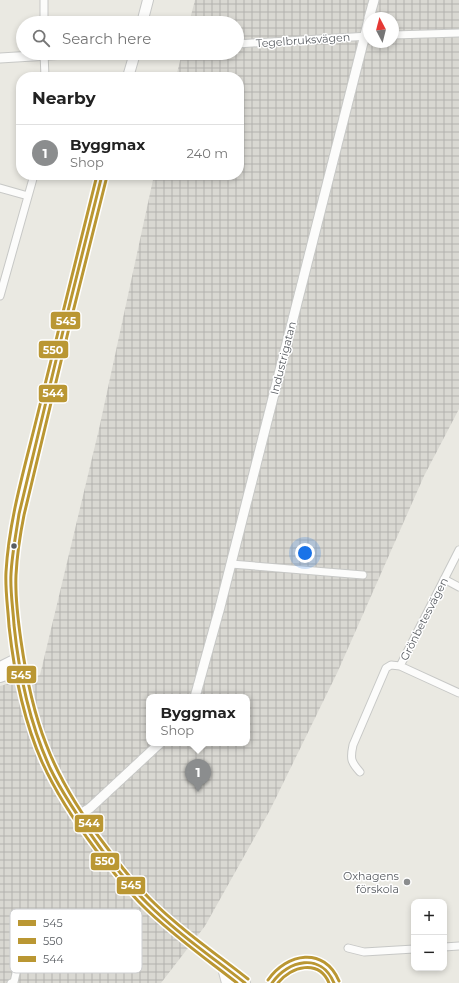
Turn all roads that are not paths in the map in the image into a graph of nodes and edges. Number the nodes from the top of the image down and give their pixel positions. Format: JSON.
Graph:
{"nodes":[{"id":1,"x":44,"y":0,"type":"edge"},
{"id":2,"x":148,"y":0,"type":"edge"},
{"id":3,"x":374,"y":0,"type":"edge"},
{"id":4,"x":371,"y":12,"type":"edge"},
{"id":5,"x":44,"y":16,"type":"edge"},
{"id":6,"x":144,"y":16,"type":"edge"},
{"id":7,"x":459,"y":34,"type":"edge"},
{"id":8,"x":399,"y":35,"type":"edge"},
{"id":9,"x":363,"y":36,"type":"edge"},
{"id":10,"x":244,"y":44,"type":"edge"},
{"id":11,"x":364,"y":48,"type":"edge"},
{"id":12,"x":16,"y":57,"type":"edge"},
{"id":13,"x":0,"y":58,"type":"edge"},
{"id":14,"x":44,"y":60,"type":"edge"},
{"id":15,"x":133,"y":60,"type":"edge"},
{"id":16,"x":45,"y":72,"type":"edge"},
{"id":17,"x":129,"y":72,"type":"edge"},
{"id":18,"x":33,"y":180,"type":"edge"},
{"id":19,"x":101,"y":180,"type":"edge"},
{"id":20,"x":0,"y":188,"type":"edge"},
{"id":21,"x":28,"y":196,"type":"junction"},
{"id":22,"x":0,"y":296,"type":"edge"},
{"id":23,"x":459,"y":550,"type":"edge"},
{"id":24,"x":231,"y":564,"type":"junction"},
{"id":25,"x":363,"y":575,"type":"dead end"},
{"id":26,"x":444,"y":579,"type":"junction"},
{"id":27,"x":459,"y":587,"type":"edge"},
{"id":28,"x":18,"y":658,"type":"junction"},
{"id":29,"x":400,"y":666,"type":"junction"},
{"id":30,"x":0,"y":667,"type":"edge"},
{"id":31,"x":20,"y":670,"type":"junction"},
{"id":32,"x":0,"y":677,"type":"edge"},
{"id":33,"x":459,"y":693,"type":"edge"},
{"id":34,"x":196,"y":694,"type":"edge"},
{"id":35,"x":157,"y":746,"type":"edge"},
{"id":36,"x":360,"y":772,"type":"dead end"},
{"id":37,"x":77,"y":816,"type":"junction"},
{"id":38,"x":459,"y":946,"type":"edge"},
{"id":39,"x":447,"y":947,"type":"edge"},
{"id":40,"x":348,"y":948,"type":"dead end"},
{"id":41,"x":411,"y":949,"type":"edge"},
{"id":42,"x":219,"y":962,"type":"junction"},
{"id":43,"x":16,"y":973,"type":"edge"},
{"id":44,"x":11,"y":983,"type":"edge"},
{"id":45,"x":227,"y":983,"type":"edge"},
{"id":46,"x":246,"y":983,"type":"edge"},
{"id":47,"x":272,"y":983,"type":"edge"},
{"id":48,"x":334,"y":983,"type":"edge"}],
"edges":[{"from":1,"to":5,"type":"street"},
{"from":2,"to":6,"type":"main road"},
{"from":3,"to":4,"type":"street","name":"Industrigatan"},
{"from":7,"to":8,"type":"street"},
{"from":9,"to":10,"type":"street","name":"Tegelbruksvägen"},
{"from":11,"to":24,"type":"street","name":"Industrigatan"},
{"from":12,"to":13,"type":"street"},
{"from":14,"to":16,"type":"street"},
{"from":15,"to":17,"type":"main road"},
{"from":18,"to":21,"type":"street"},
{"from":19,"to":28,"type":"main road"},
{"from":20,"to":21,"type":"street"},
{"from":21,"to":22,"type":"street"},
{"from":23,"to":26,"type":"street","name":"Grönbetesvägen"},
{"from":24,"to":25,"type":"street"},
{"from":24,"to":34,"type":"street","name":"Industrigatan"},
{"from":26,"to":27,"type":"street"},
{"from":26,"to":29,"type":"street","name":"Grönbetesvägen"},
{"from":28,"to":30,"type":"main road"},
{"from":28,"to":31,"type":"main road"},
{"from":29,"to":33,"type":"street"},
{"from":29,"to":36,"type":"street"},
{"from":31,"to":32,"type":"main road"},
{"from":31,"to":37,"type":"main road"},
{"from":35,"to":37,"type":"street"},
{"from":37,"to":42,"type":"main road"},
{"from":38,"to":39,"type":"street"},
{"from":40,"to":41,"type":"street"},
{"from":42,"to":45,"type":"main road"},
{"from":42,"to":46,"type":"main road"},
{"from":43,"to":44,"type":"street"},
{"from":47,"to":48,"type":"main road"}]}
